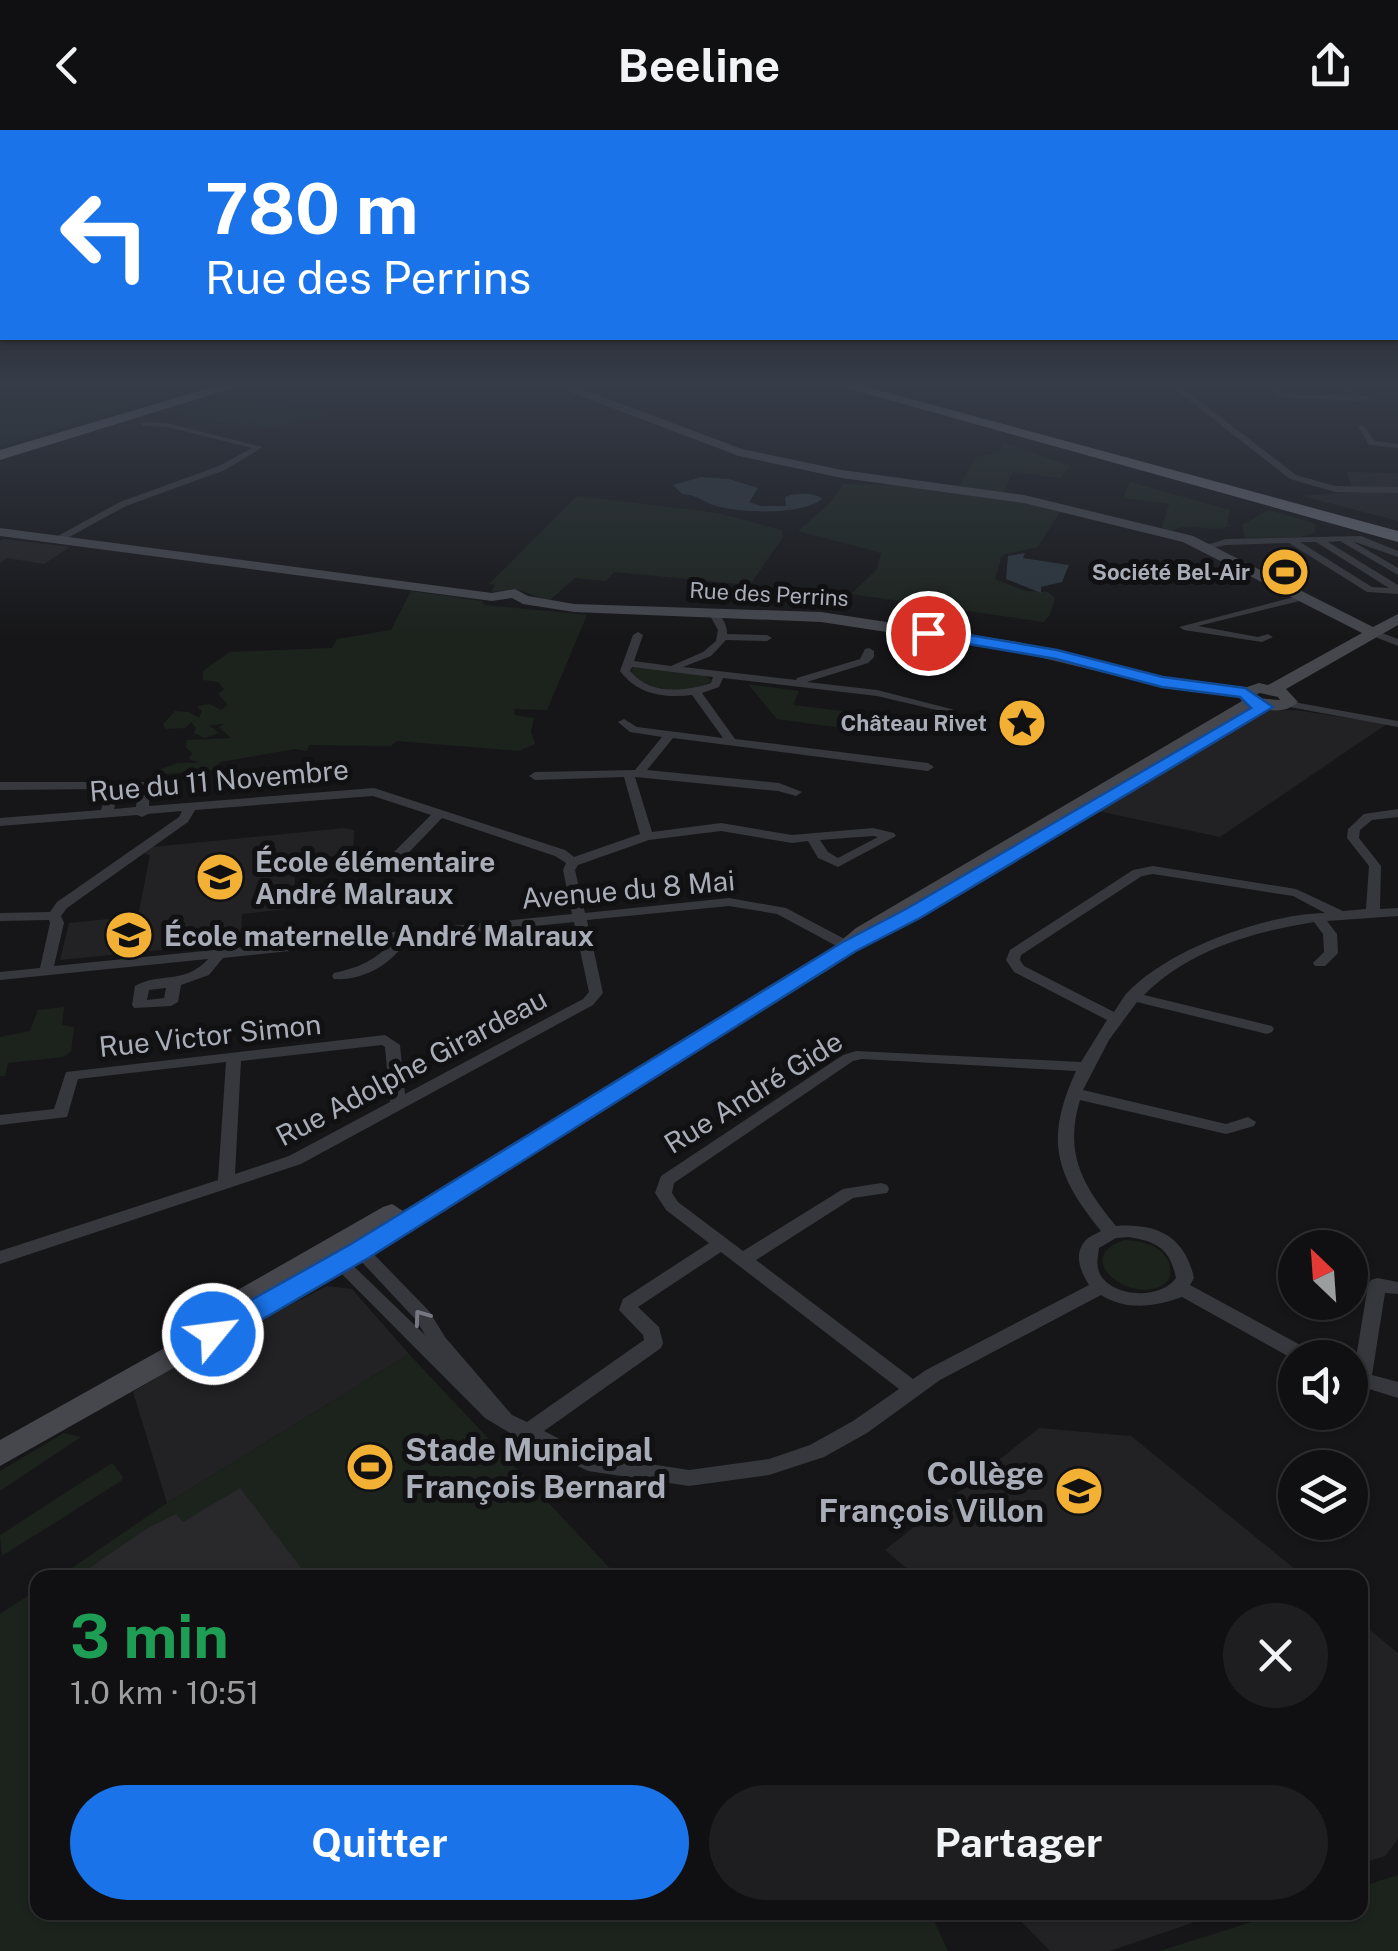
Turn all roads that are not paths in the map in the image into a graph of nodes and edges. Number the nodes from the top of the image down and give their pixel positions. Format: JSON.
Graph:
{"nodes":[{"id":1,"x":222,"y":468,"type":"edge"},
{"id":2,"x":814,"y":468,"type":"edge"},
{"id":3,"x":1148,"y":468,"type":"edge"},
{"id":4,"x":1163,"y":468,"type":"edge"},
{"id":5,"x":1281,"y":468,"type":"edge"},
{"id":6,"x":1398,"y":490,"type":"edge"},
{"id":7,"x":1240,"y":493,"type":"junction"},
{"id":8,"x":1335,"y":530,"type":"junction"},
{"id":9,"x":0,"y":532,"type":"edge"},
{"id":10,"x":1398,"y":538,"type":"edge"},
{"id":11,"x":1317,"y":539,"type":"junction"},
{"id":12,"x":57,"y":540,"type":"junction"},
{"id":13,"x":1293,"y":542,"type":"junction"},
{"id":14,"x":1208,"y":546,"type":"junction"},
{"id":15,"x":1398,"y":554,"type":"edge"},
{"id":16,"x":1398,"y":572,"type":"edge"},
{"id":17,"x":1398,"y":590,"type":"edge"},
{"id":18,"x":1305,"y":597,"type":"junction"},
{"id":19,"x":713,"y":612,"type":"junction"},
{"id":20,"x":1398,"y":621,"type":"edge"},
{"id":21,"x":1375,"y":633,"type":"junction"},
{"id":22,"x":638,"y":635,"type":"dead end"},
{"id":23,"x":724,"y":637,"type":"junction"},
{"id":24,"x":1268,"y":637,"type":"dead end"},
{"id":25,"x":767,"y":638,"type":"dead end"},
{"id":26,"x":1398,"y":643,"type":"edge"},
{"id":27,"x":869,"y":651,"type":"dead end"},
{"id":28,"x":628,"y":664,"type":"junction"},
{"id":29,"x":672,"y":668,"type":"junction"},
{"id":30,"x":719,"y":676,"type":"junction"},
{"id":31,"x":793,"y":683,"type":"junction"},
{"id":32,"x":695,"y":691,"type":"junction"},
{"id":33,"x":1284,"y":696,"type":"junction"},
{"id":34,"x":1254,"y":701,"type":"junction"},
{"id":35,"x":949,"y":710,"type":"dead end"},
{"id":36,"x":1398,"y":721,"type":"edge"},
{"id":37,"x":624,"y":722,"type":"dead end"},
{"id":38,"x":670,"y":735,"type":"junction"},
{"id":39,"x":730,"y":740,"type":"junction"},
{"id":40,"x":928,"y":767,"type":"dead end"},
{"id":41,"x":633,"y":772,"type":"junction"},
{"id":42,"x":535,"y":776,"type":"dead end"},
{"id":43,"x":114,"y":784,"type":"junction"},
{"id":44,"x":0,"y":786,"type":"edge"},
{"id":45,"x":796,"y":792,"type":"dead end"},
{"id":46,"x":189,"y":810,"type":"junction"},
{"id":47,"x":1398,"y":812,"type":"edge"},
{"id":48,"x":142,"y":813,"type":"junction"},
{"id":49,"x":440,"y":814,"type":"junction"},
{"id":50,"x":106,"y":816,"type":"junction"},
{"id":51,"x":0,"y":822,"type":"edge"},
{"id":52,"x":647,"y":836,"type":"junction"},
{"id":53,"x":813,"y":840,"type":"junction"},
{"id":54,"x":574,"y":862,"type":"junction"},
{"id":55,"x":388,"y":867,"type":"dead end"},
{"id":56,"x":1398,"y":912,"type":"edge"},
{"id":57,"x":1373,"y":913,"type":"junction"},
{"id":58,"x":1338,"y":914,"type":"junction"},
{"id":59,"x":54,"y":916,"type":"junction"},
{"id":60,"x":0,"y":917,"type":"edge"},
{"id":61,"x":578,"y":917,"type":"junction"},
{"id":62,"x":1317,"y":917,"type":"junction"},
{"id":63,"x":402,"y":936,"type":"junction"},
{"id":64,"x":848,"y":947,"type":"junction"},
{"id":65,"x":218,"y":955,"type":"junction"},
{"id":66,"x":1320,"y":963,"type":"dead end"},
{"id":67,"x":46,"y":971,"type":"junction"},
{"id":68,"x":0,"y":976,"type":"edge"},
{"id":69,"x":339,"y":976,"type":"dead end"},
{"id":70,"x":174,"y":983,"type":"dead end"},
{"id":71,"x":1132,"y":996,"type":"junction"},
{"id":72,"x":1114,"y":1018,"type":"junction"},
{"id":73,"x":1267,"y":1029,"type":"dead end"},
{"id":74,"x":234,"y":1058,"type":"junction"},
{"id":75,"x":1082,"y":1067,"type":"junction"},
{"id":76,"x":1073,"y":1093,"type":"junction"},
{"id":77,"x":398,"y":1105,"type":"junction"},
{"id":78,"x":0,"y":1120,"type":"edge"},
{"id":79,"x":1248,"y":1122,"type":"dead end"},
{"id":80,"x":226,"y":1183,"type":"junction"},
{"id":81,"x":881,"y":1189,"type":"dead end"},
{"id":82,"x":1112,"y":1232,"type":"junction"},
{"id":83,"x":722,"y":1244,"type":"junction"},
{"id":84,"x":344,"y":1250,"type":"junction"},
{"id":85,"x":0,"y":1258,"type":"edge"},
{"id":86,"x":742,"y":1260,"type":"junction"},
{"id":87,"x":1102,"y":1286,"type":"junction"},
{"id":88,"x":1181,"y":1288,"type":"junction"},
{"id":89,"x":1396,"y":1288,"type":"edge"},
{"id":90,"x":1365,"y":1340,"type":"edge"},
{"id":91,"x":1278,"y":1341,"type":"edge"},
{"id":92,"x":1368,"y":1382,"type":"edge"},
{"id":93,"x":913,"y":1390,"type":"junction"},
{"id":94,"x":1398,"y":1390,"type":"edge"},
{"id":95,"x":527,"y":1433,"type":"junction"},
{"id":96,"x":0,"y":1454,"type":"edge"}],
"edges":[{"from":1,"to":12,"type":"street"},
{"from":2,"to":14,"type":"street"},
{"from":3,"to":7,"type":"highway"},
{"from":4,"to":10,"type":"highway"},
{"from":5,"to":6,"type":"street"},
{"from":7,"to":8,"type":"highway"},
{"from":7,"to":10,"type":"highway"},
{"from":8,"to":10,"type":"highway"},
{"from":8,"to":11,"type":"street"},
{"from":8,"to":15,"type":"street"},
{"from":8,"to":16,"type":"street"},
{"from":9,"to":12,"type":"street"},
{"from":11,"to":13,"type":"street"},
{"from":11,"to":17,"type":"street"},
{"from":12,"to":19,"type":"street","name":"Rue des Perrins"},
{"from":13,"to":14,"type":"street"},
{"from":13,"to":17,"type":"street"},
{"from":14,"to":18,"type":"street"},
{"from":18,"to":21,"type":"street"},
{"from":18,"to":24,"type":"street"},
{"from":19,"to":23,"type":"street"},
{"from":19,"to":34,"type":"street","name":"Rue des Perrins"},
{"from":20,"to":21,"type":"street"},
{"from":21,"to":26,"type":"street"},
{"from":21,"to":33,"type":"street"},
{"from":22,"to":28,"type":"street"},
{"from":23,"to":25,"type":"street"},
{"from":23,"to":29,"type":"street"},
{"from":27,"to":31,"type":"street"},
{"from":28,"to":29,"type":"street"},
{"from":28,"to":32,"type":"street"},
{"from":29,"to":30,"type":"street"},
{"from":30,"to":31,"type":"street"},
{"from":30,"to":32,"type":"street"},
{"from":31,"to":35,"type":"street"},
{"from":32,"to":39,"type":"street"},
{"from":33,"to":34,"type":"street"},
{"from":33,"to":36,"type":"street"},
{"from":34,"to":64,"type":"street"},
{"from":34,"to":64,"type":"street"},
{"from":37,"to":38,"type":"street"},
{"from":38,"to":39,"type":"street"},
{"from":38,"to":41,"type":"street"},
{"from":39,"to":40,"type":"street"},
{"from":41,"to":42,"type":"street"},
{"from":41,"to":45,"type":"street"},
{"from":41,"to":52,"type":"street"},
{"from":43,"to":44,"type":"street"},
{"from":43,"to":48,"type":"street"},
{"from":43,"to":50,"type":"street"},
{"from":46,"to":48,"type":"street","name":"Rue du 11 Novembre"},
{"from":46,"to":49,"type":"street","name":"Rue du 11 Novembre"},
{"from":46,"to":59,"type":"street"},
{"from":47,"to":57,"type":"street"},
{"from":48,"to":50,"type":"street","name":"Rue du 11 Novembre"},
{"from":49,"to":54,"type":"street","name":"Rue du 11 Novembre"},
{"from":49,"to":55,"type":"street"},
{"from":50,"to":51,"type":"street","name":"Rue du 11 Novembre"},
{"from":52,"to":53,"type":"street"},
{"from":52,"to":54,"type":"street"},
{"from":53,"to":53,"type":"street"},
{"from":54,"to":61,"type":"street"},
{"from":56,"to":57,"type":"street"},
{"from":57,"to":58,"type":"street"},
{"from":58,"to":62,"type":"street"},
{"from":58,"to":72,"type":"street"},
{"from":59,"to":60,"type":"street"},
{"from":59,"to":67,"type":"street"},
{"from":61,"to":63,"type":"street","name":"Avenue du 8 Mai"},
{"from":61,"to":64,"type":"street","name":"Avenue du 8 Mai"},
{"from":61,"to":77,"type":"street","name":"Rue Adolphe Girardeau"},
{"from":62,"to":66,"type":"street"},
{"from":62,"to":71,"type":"street"},
{"from":63,"to":65,"type":"street","name":"Avenue du 8 Mai"},
{"from":63,"to":69,"type":"street"},
{"from":64,"to":84,"type":"street"},
{"from":65,"to":67,"type":"street","name":"Avenue du 8 Mai"},
{"from":65,"to":70,"type":"street","name":"Avenue du 8 Mai"},
{"from":67,"to":68,"type":"street","name":"Avenue du 8 Mai"},
{"from":71,"to":72,"type":"street"},
{"from":71,"to":73,"type":"street"},
{"from":72,"to":75,"type":"street"},
{"from":74,"to":77,"type":"street","name":"Rue Victor Simon"},
{"from":74,"to":78,"type":"street","name":"Rue Victor Simon"},
{"from":74,"to":80,"type":"street"},
{"from":75,"to":76,"type":"street"},
{"from":75,"to":83,"type":"street","name":"Rue André Gide"},
{"from":76,"to":79,"type":"street"},
{"from":76,"to":82,"type":"street"},
{"from":77,"to":80,"type":"street","name":"Rue Adolphe Girardeau"},
{"from":80,"to":85,"type":"street","name":"Rue Adolphe Girardeau"},
{"from":81,"to":86,"type":"street"},
{"from":82,"to":87,"type":"street"},
{"from":82,"to":88,"type":"street"},
{"from":83,"to":86,"type":"street","name":"Rue André Gide"},
{"from":83,"to":95,"type":"street"},
{"from":84,"to":95,"type":"street"},
{"from":84,"to":96,"type":"street"},
{"from":86,"to":93,"type":"street","name":"Rue André Gide"},
{"from":87,"to":88,"type":"street"},
{"from":87,"to":93,"type":"street"},
{"from":88,"to":91,"type":"street"},
{"from":89,"to":90,"type":"street"},
{"from":92,"to":94,"type":"street"},
{"from":93,"to":95,"type":"street"}]}
